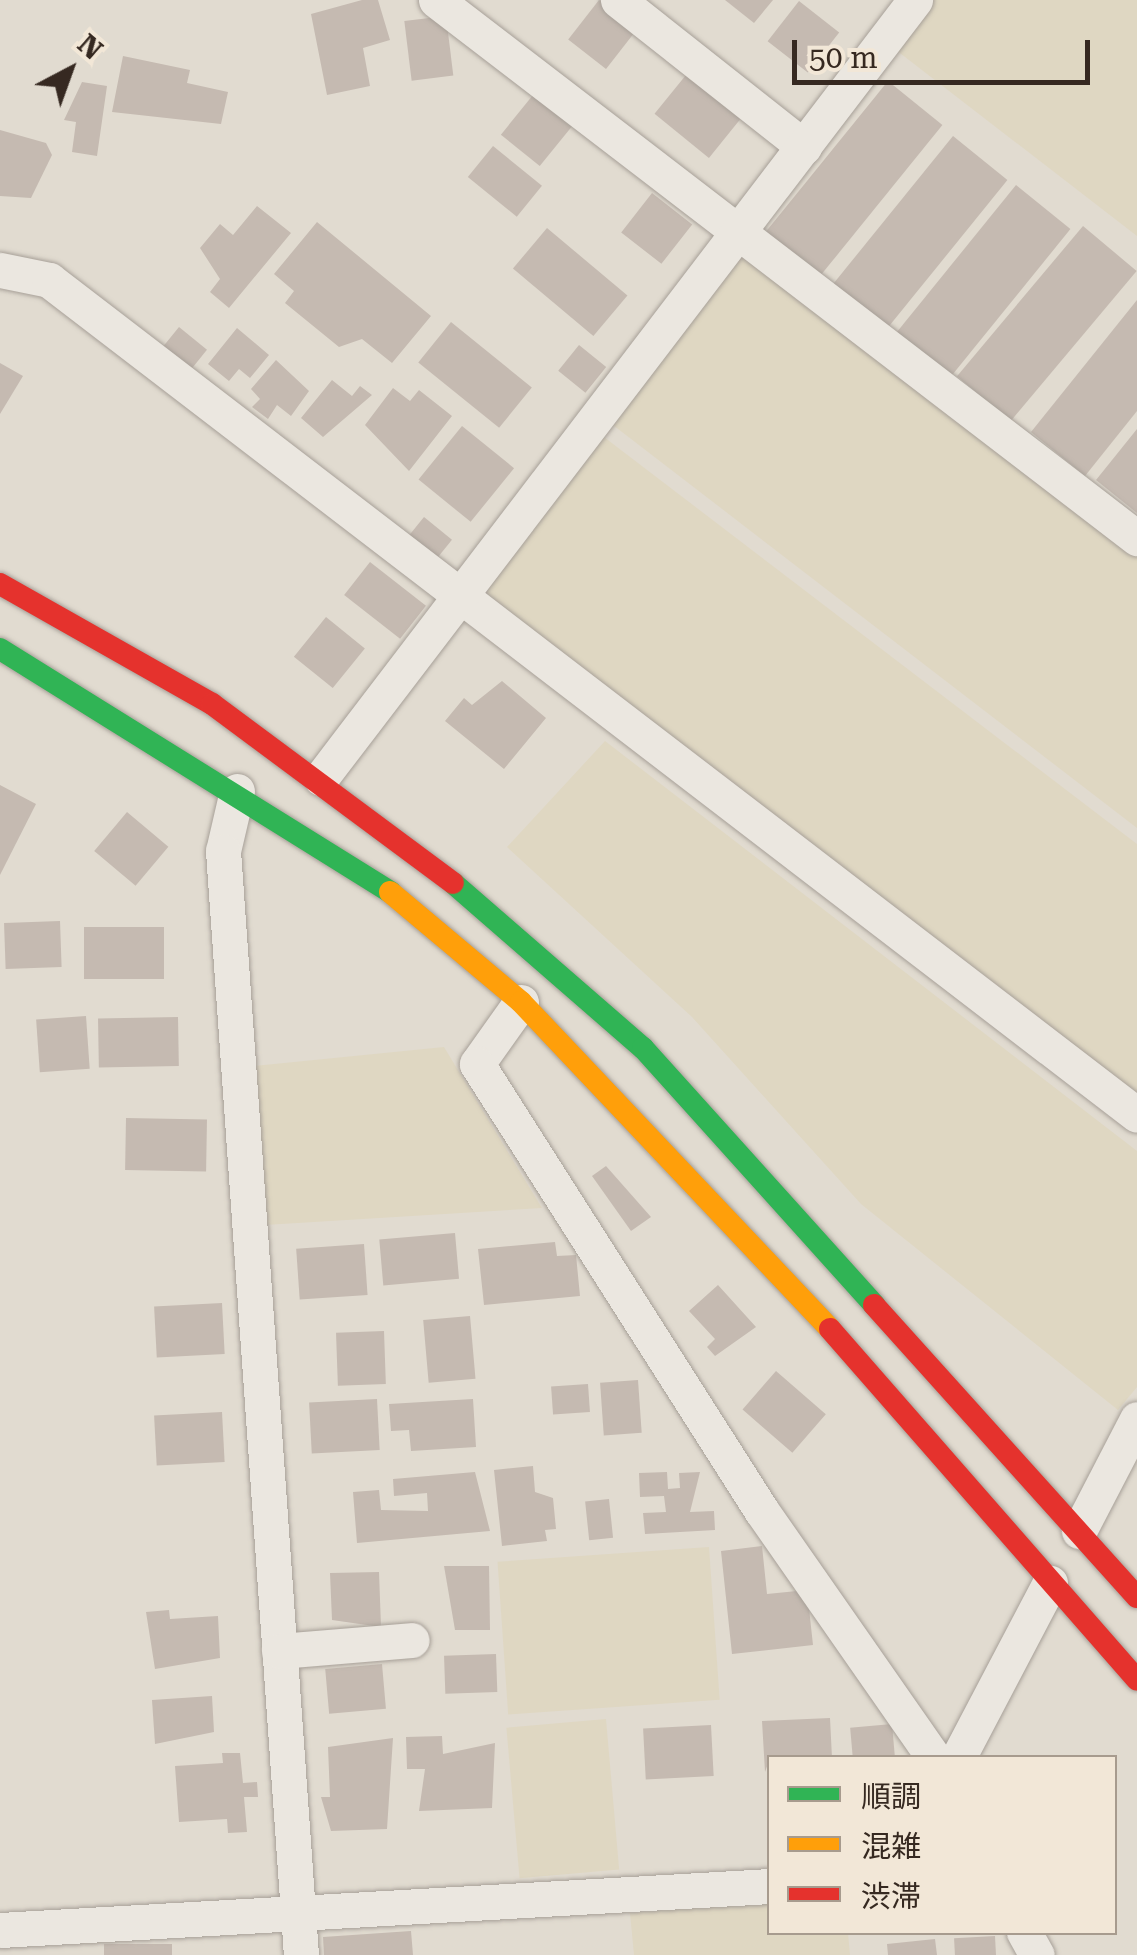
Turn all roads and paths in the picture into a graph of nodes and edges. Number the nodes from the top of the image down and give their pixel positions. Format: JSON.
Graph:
{"nodes":[{"id":1,"x":436,"y":0,"type":"edge"},
{"id":2,"x":618,"y":0,"type":"edge"},
{"id":3,"x":915,"y":0,"type":"edge"},
{"id":4,"x":804,"y":147,"type":"junction"},
{"id":5,"x":740,"y":231,"type":"junction"},
{"id":6,"x":0,"y":270,"type":"edge"},
{"id":7,"x":1137,"y":538,"type":"edge"},
{"id":8,"x":0,"y":584,"type":"edge"},
{"id":9,"x":456,"y":597,"type":"junction"},
{"id":10,"x":0,"y":649,"type":"edge"},
{"id":11,"x":321,"y":778,"type":"junction"},
{"id":12,"x":237,"y":792,"type":"junction"},
{"id":13,"x":521,"y":1002,"type":"junction"},
{"id":14,"x":1137,"y":1115,"type":"edge"},
{"id":15,"x":1137,"y":1419,"type":"edge"},
{"id":16,"x":1079,"y":1532,"type":"junction"},
{"id":17,"x":1050,"y":1583,"type":"junction"},
{"id":18,"x":1137,"y":1596,"type":"edge"},
{"id":19,"x":412,"y":1640,"type":"dead end"},
{"id":20,"x":279,"y":1651,"type":"junction"},
{"id":21,"x":1137,"y":1680,"type":"edge"},
{"id":22,"x":932,"y":1755,"type":"edge"},
{"id":23,"x":960,"y":1755,"type":"edge"},
{"id":24,"x":767,"y":1886,"type":"edge"},
{"id":25,"x":298,"y":1910,"type":"junction"},
{"id":26,"x":0,"y":1930,"type":"edge"},
{"id":27,"x":66,"y":1940,"type":"edge"},
{"id":28,"x":301,"y":1955,"type":"edge"}],
"edges":[{"from":1,"to":5,"type":"street"},
{"from":2,"to":4,"type":"street"},
{"from":3,"to":4,"type":"street"},
{"from":4,"to":5,"type":"street"},
{"from":5,"to":7,"type":"street"},
{"from":5,"to":9,"type":"street"},
{"from":6,"to":9,"type":"street"},
{"from":8,"to":11,"type":"street"},
{"from":9,"to":11,"type":"street"},
{"from":9,"to":14,"type":"street"},
{"from":10,"to":12,"type":"street"},
{"from":11,"to":16,"type":"street"},
{"from":12,"to":13,"type":"street"},
{"from":12,"to":20,"type":"street"},
{"from":13,"to":17,"type":"street"},
{"from":13,"to":22,"type":"street"},
{"from":15,"to":16,"type":"street"},
{"from":16,"to":18,"type":"street"},
{"from":17,"to":21,"type":"street"},
{"from":17,"to":23,"type":"street"},
{"from":19,"to":20,"type":"street"},
{"from":20,"to":25,"type":"street"},
{"from":24,"to":25,"type":"street"},
{"from":25,"to":27,"type":"street"},
{"from":25,"to":28,"type":"street"},
{"from":26,"to":27,"type":"street"}]}
